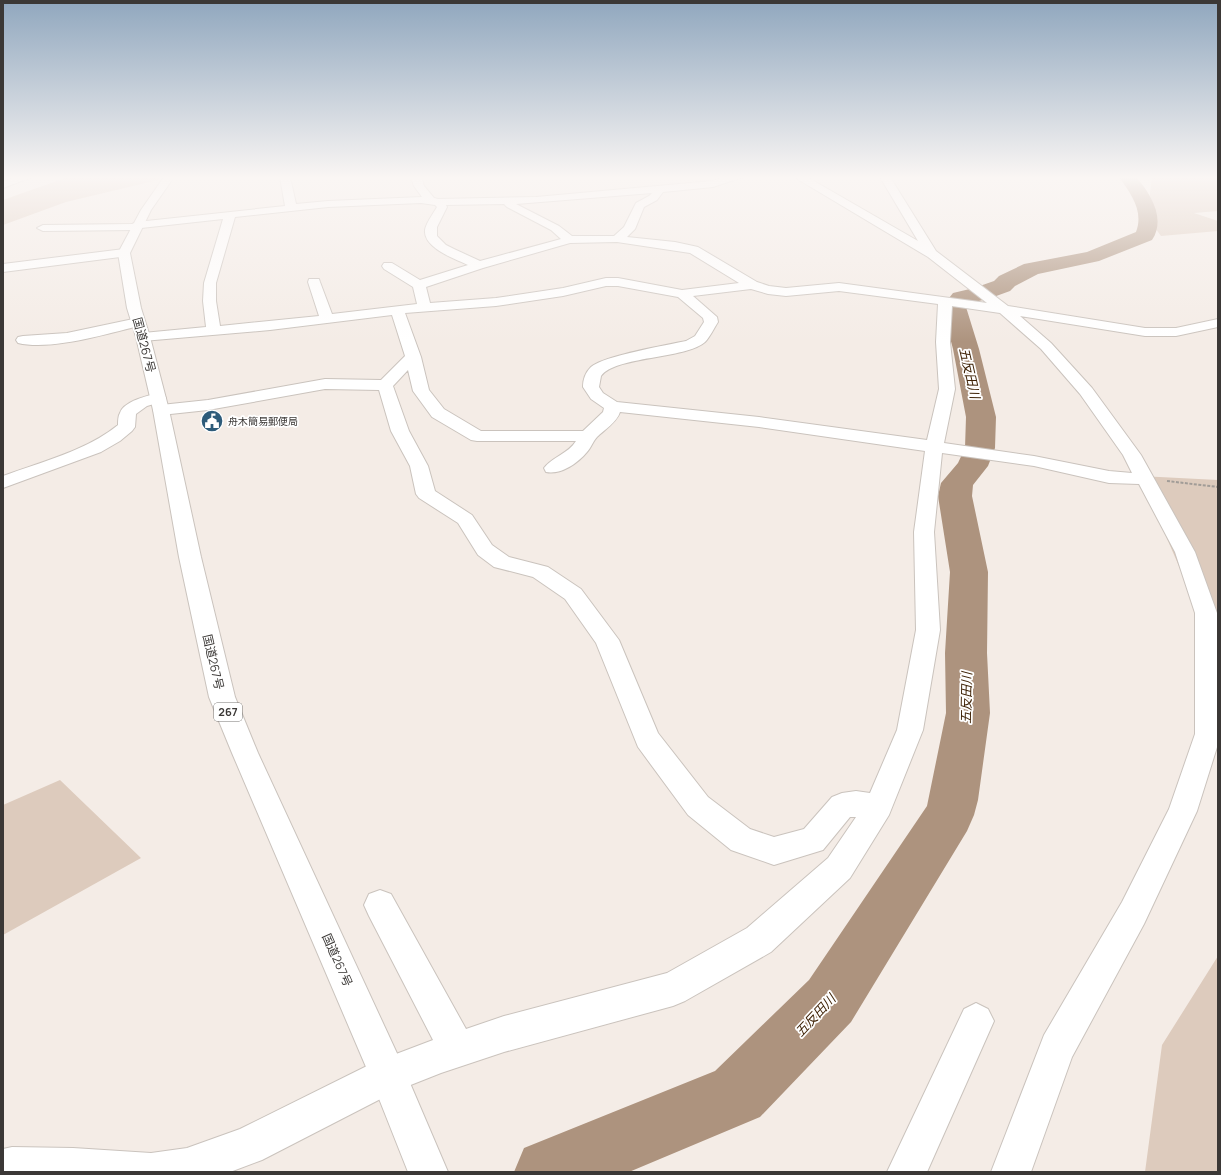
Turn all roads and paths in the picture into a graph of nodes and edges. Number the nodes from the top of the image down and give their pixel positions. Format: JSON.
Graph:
{"nodes":[{"id":1,"x":134,"y":232,"type":"edge"},
{"id":2,"x":226,"y":232,"type":"edge"},
{"id":3,"x":431,"y":232,"type":"edge"},
{"id":4,"x":559,"y":232,"type":"edge"},
{"id":5,"x":626,"y":232,"type":"edge"},
{"id":6,"x":894,"y":232,"type":"edge"},
{"id":7,"x":918,"y":232,"type":"edge"},
{"id":8,"x":569,"y":240,"type":"junction"},
{"id":9,"x":617,"y":240,"type":"junction"},
{"id":10,"x":124,"y":253,"type":"junction"},
{"id":11,"x":932,"y":254,"type":"junction"},
{"id":12,"x":479,"y":265,"type":"junction"},
{"id":13,"x":388,"y":266,"type":"dead end"},
{"id":14,"x":3,"y":268,"type":"edge"},
{"id":15,"x":314,"y":282,"type":"dead end"},
{"id":16,"x":419,"y":285,"type":"junction"},
{"id":17,"x":752,"y":285,"type":"junction"},
{"id":18,"x":682,"y":294,"type":"junction"},
{"id":19,"x":946,"y":302,"type":"junction"},
{"id":20,"x":424,"y":307,"type":"junction"},
{"id":21,"x":1004,"y":309,"type":"junction"},
{"id":22,"x":397,"y":311,"type":"junction"},
{"id":23,"x":327,"y":320,"type":"junction"},
{"id":24,"x":1218,"y":323,"type":"edge"},
{"id":25,"x":141,"y":329,"type":"junction"},
{"id":26,"x":213,"y":330,"type":"junction"},
{"id":27,"x":24,"y":340,"type":"dead end"},
{"id":28,"x":412,"y":357,"type":"junction"},
{"id":29,"x":386,"y":385,"type":"junction"},
{"id":30,"x":160,"y":404,"type":"junction"},
{"id":31,"x":613,"y":406,"type":"junction"},
{"id":32,"x":588,"y":436,"type":"junction"},
{"id":33,"x":934,"y":448,"type":"junction"},
{"id":34,"x":552,"y":468,"type":"dead end"},
{"id":35,"x":1144,"y":479,"type":"junction"},
{"id":36,"x":3,"y":482,"type":"edge"},
{"id":37,"x":1218,"y":487,"type":"edge"},
{"id":38,"x":879,"y":806,"type":"junction"},
{"id":39,"x":380,"y":905,"type":"dead end"},
{"id":40,"x":976,"y":1021,"type":"dead end"},
{"id":41,"x":458,"y":1050,"type":"junction"},
{"id":42,"x":388,"y":1075,"type":"junction"},
{"id":43,"x":3,"y":1169,"type":"edge"},
{"id":44,"x":151,"y":1172,"type":"edge"},
{"id":45,"x":428,"y":1172,"type":"edge"},
{"id":46,"x":907,"y":1172,"type":"edge"},
{"id":47,"x":1011,"y":1172,"type":"edge"}],
"edges":[{"from":1,"to":10,"type":"main road"},
{"from":2,"to":26,"type":"main road"},
{"from":3,"to":12,"type":"main road"},
{"from":4,"to":8,"type":"main road"},
{"from":5,"to":9,"type":"main road"},
{"from":6,"to":11,"type":"main road"},
{"from":7,"to":11,"type":"main road"},
{"from":8,"to":9,"type":"main road"},
{"from":8,"to":12,"type":"main road"},
{"from":9,"to":17,"type":"main road"},
{"from":10,"to":14,"type":"main road"},
{"from":10,"to":25,"type":"main road","name":"国道267号","number":"267"},
{"from":11,"to":21,"type":"main road"},
{"from":12,"to":16,"type":"main road"},
{"from":13,"to":16,"type":"main road"},
{"from":15,"to":23,"type":"main road"},
{"from":16,"to":20,"type":"main road"},
{"from":17,"to":18,"type":"main road"},
{"from":17,"to":19,"type":"main road"},
{"from":18,"to":20,"type":"main road"},
{"from":18,"to":31,"type":"main road"},
{"from":19,"to":21,"type":"main road"},
{"from":19,"to":33,"type":"main road"},
{"from":20,"to":22,"type":"main road"},
{"from":21,"to":24,"type":"main road"},
{"from":21,"to":35,"type":"main road"},
{"from":22,"to":23,"type":"main road"},
{"from":22,"to":28,"type":"main road"},
{"from":23,"to":26,"type":"main road"},
{"from":25,"to":26,"type":"main road"},
{"from":25,"to":27,"type":"main road"},
{"from":25,"to":30,"type":"main road","name":"国道267号","number":"267"},
{"from":28,"to":29,"type":"main road"},
{"from":28,"to":32,"type":"main road"},
{"from":29,"to":30,"type":"main road"},
{"from":29,"to":38,"type":"main road"},
{"from":30,"to":36,"type":"main road"},
{"from":30,"to":42,"type":"main road","name":"国道267号","number":"267"},
{"from":31,"to":32,"type":"main road"},
{"from":31,"to":33,"type":"main road"},
{"from":32,"to":34,"type":"main road"},
{"from":33,"to":35,"type":"main road"},
{"from":33,"to":38,"type":"main road"},
{"from":35,"to":37,"type":"path"},
{"from":35,"to":47,"type":"main road"},
{"from":38,"to":41,"type":"main road"},
{"from":39,"to":41,"type":"main road"},
{"from":40,"to":46,"type":"main road"},
{"from":41,"to":42,"type":"main road"},
{"from":42,"to":44,"type":"main road"},
{"from":42,"to":45,"type":"main road","name":"国道267号","number":"267"},
{"from":43,"to":44,"type":"main road"}]}
